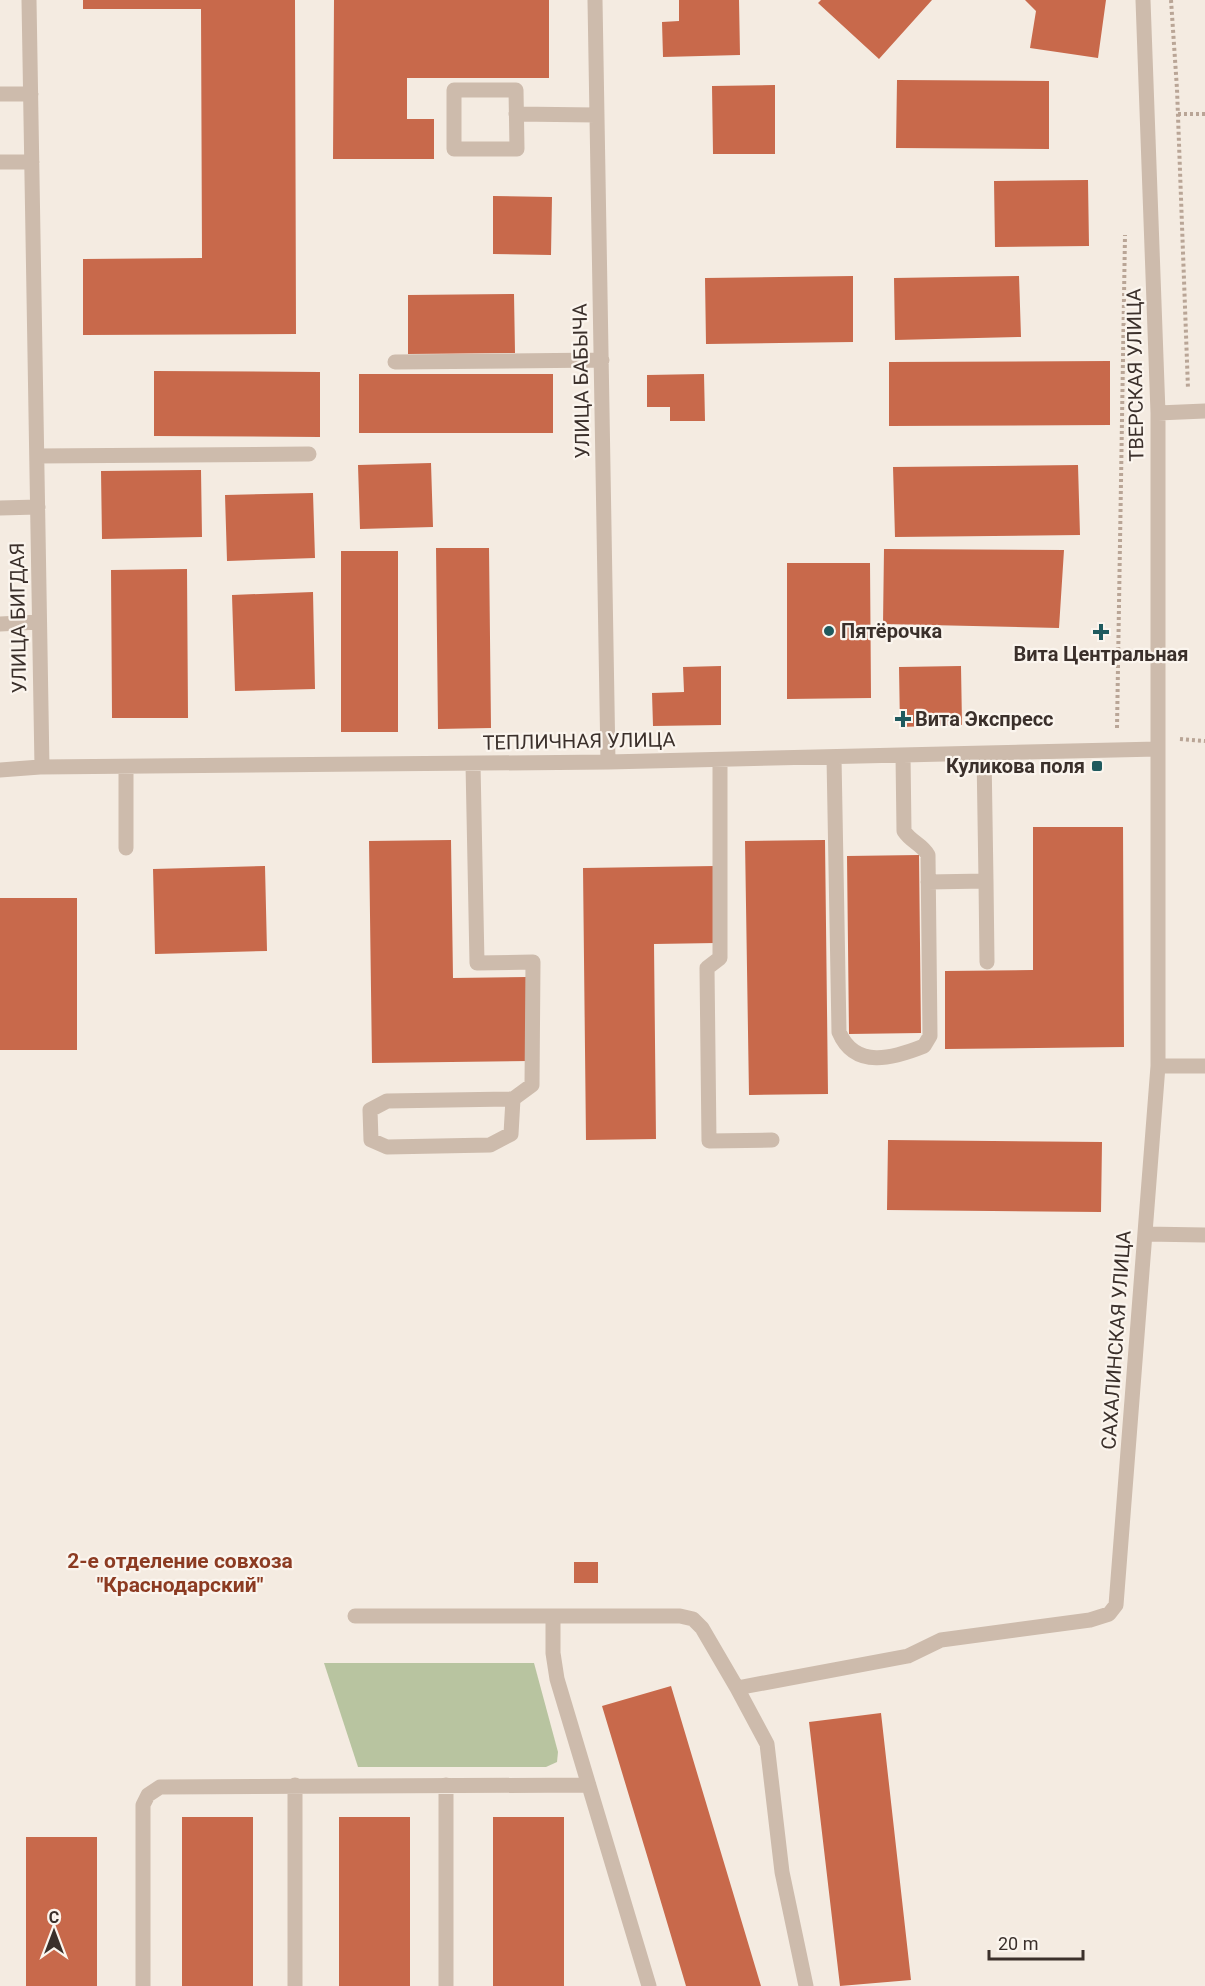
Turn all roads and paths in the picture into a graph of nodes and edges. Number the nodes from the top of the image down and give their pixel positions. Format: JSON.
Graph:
{"nodes":[{"id":1,"x":29,"y":0,"type":"edge"},
{"id":2,"x":595,"y":0,"type":"edge"},
{"id":3,"x":1143,"y":0,"type":"edge"},
{"id":4,"x":1171,"y":0,"type":"edge"},
{"id":5,"x":0,"y":94,"type":"edge"},
{"id":6,"x":31,"y":94,"type":"junction"},
{"id":7,"x":516,"y":114,"type":"junction"},
{"id":8,"x":1178,"y":114,"type":"junction"},
{"id":9,"x":1205,"y":114,"type":"edge"},
{"id":10,"x":596,"y":115,"type":"junction"},
{"id":11,"x":0,"y":162,"type":"edge"},
{"id":12,"x":32,"y":162,"type":"junction"},
{"id":13,"x":1125,"y":227,"type":"dead end"},
{"id":14,"x":602,"y":360,"type":"junction"},
{"id":15,"x":395,"y":362,"type":"dead end"},
{"id":16,"x":1189,"y":411,"type":"junction"},
{"id":17,"x":1205,"y":411,"type":"edge"},
{"id":18,"x":1158,"y":413,"type":"junction"},
{"id":19,"x":309,"y":454,"type":"dead end"},
{"id":20,"x":37,"y":456,"type":"junction"},
{"id":21,"x":38,"y":507,"type":"junction"},
{"id":22,"x":0,"y":508,"type":"edge"},
{"id":23,"x":39,"y":622,"type":"junction"},
{"id":24,"x":0,"y":624,"type":"edge"},
{"id":25,"x":1117,"y":729,"type":"dead end"},
{"id":26,"x":1158,"y":749,"type":"junction"},
{"id":27,"x":984,"y":753,"type":"junction"},
{"id":28,"x":903,"y":755,"type":"junction"},
{"id":29,"x":834,"y":757,"type":"junction"},
{"id":30,"x":720,"y":760,"type":"junction"},
{"id":31,"x":608,"y":762,"type":"junction"},
{"id":32,"x":473,"y":764,"type":"junction"},
{"id":33,"x":42,"y":767,"type":"junction"},
{"id":34,"x":126,"y":767,"type":"junction"},
{"id":35,"x":0,"y":770,"type":"edge"},
{"id":36,"x":126,"y":848,"type":"dead end"},
{"id":37,"x":986,"y":881,"type":"junction"},
{"id":38,"x":928,"y":882,"type":"junction"},
{"id":39,"x":987,"y":962,"type":"dead end"},
{"id":40,"x":1158,"y":1066,"type":"junction"},
{"id":41,"x":1205,"y":1066,"type":"edge"},
{"id":42,"x":513,"y":1099,"type":"junction"},
{"id":43,"x":772,"y":1140,"type":"dead end"},
{"id":44,"x":1145,"y":1234,"type":"junction"},
{"id":45,"x":1205,"y":1235,"type":"edge"},
{"id":46,"x":355,"y":1616,"type":"dead end"},
{"id":47,"x":553,"y":1616,"type":"junction"},
{"id":48,"x":737,"y":1688,"type":"junction"},
{"id":49,"x":295,"y":1785,"type":"junction"},
{"id":50,"x":446,"y":1785,"type":"junction"},
{"id":51,"x":589,"y":1785,"type":"junction"},
{"id":52,"x":143,"y":1986,"type":"edge"},
{"id":53,"x":295,"y":1986,"type":"edge"},
{"id":54,"x":446,"y":1986,"type":"edge"},
{"id":55,"x":649,"y":1986,"type":"edge"},
{"id":56,"x":806,"y":1986,"type":"edge"}],
"edges":[{"from":1,"to":6,"type":"street","name":"УЛИЦА БИГДАЯ"},
{"from":2,"to":10,"type":"street","name":"УЛИЦА БАБЫЧА"},
{"from":3,"to":18,"type":"street","name":"ТВЕРСКАЯ УЛИЦА"},
{"from":4,"to":8,"type":"path"},
{"from":5,"to":6,"type":"street"},
{"from":6,"to":12,"type":"street","name":"УЛИЦА БИГДАЯ"},
{"from":7,"to":7,"type":"street"},
{"from":7,"to":10,"type":"street"},
{"from":8,"to":9,"type":"path"},
{"from":8,"to":16,"type":"path"},
{"from":10,"to":14,"type":"street","name":"УЛИЦА БАБЫЧА"},
{"from":11,"to":12,"type":"street"},
{"from":12,"to":20,"type":"street","name":"УЛИЦА БИГДАЯ"},
{"from":13,"to":25,"type":"path"},
{"from":14,"to":15,"type":"street"},
{"from":14,"to":31,"type":"street","name":"УЛИЦА БАБЫЧА"},
{"from":16,"to":17,"type":"street"},
{"from":16,"to":18,"type":"street"},
{"from":18,"to":26,"type":"street","name":"ТВЕРСКАЯ УЛИЦА"},
{"from":19,"to":20,"type":"street"},
{"from":20,"to":21,"type":"street","name":"УЛИЦА БИГДАЯ"},
{"from":21,"to":22,"type":"street"},
{"from":21,"to":23,"type":"street","name":"УЛИЦА БИГДАЯ"},
{"from":23,"to":24,"type":"street"},
{"from":23,"to":33,"type":"street","name":"УЛИЦА БИГДАЯ"},
{"from":26,"to":27,"type":"street","name":"ТЕПЛИЧНАЯ УЛИЦА"},
{"from":26,"to":40,"type":"street","name":"ТВЕРСКАЯ УЛИЦА"},
{"from":27,"to":28,"type":"street","name":"ТЕПЛИЧНАЯ УЛИЦА"},
{"from":27,"to":37,"type":"street"},
{"from":28,"to":29,"type":"street","name":"ТЕПЛИЧНАЯ УЛИЦА"},
{"from":28,"to":38,"type":"street"},
{"from":29,"to":30,"type":"street","name":"ТЕПЛИЧНАЯ УЛИЦА"},
{"from":29,"to":38,"type":"street"},
{"from":30,"to":31,"type":"street","name":"ТЕПЛИЧНАЯ УЛИЦА"},
{"from":30,"to":43,"type":"street"},
{"from":31,"to":32,"type":"street","name":"ТЕПЛИЧНАЯ УЛИЦА"},
{"from":32,"to":34,"type":"street","name":"ТЕПЛИЧНАЯ УЛИЦА"},
{"from":32,"to":42,"type":"street"},
{"from":33,"to":34,"type":"street","name":"ТЕПЛИЧНАЯ УЛИЦА"},
{"from":33,"to":35,"type":"street","name":"ТЕПЛИЧНАЯ УЛИЦА"},
{"from":34,"to":36,"type":"street"},
{"from":37,"to":38,"type":"street"},
{"from":37,"to":39,"type":"street"},
{"from":40,"to":41,"type":"street"},
{"from":40,"to":44,"type":"street","name":"САХАЛИНСКАЯ УЛИЦА"},
{"from":42,"to":42,"type":"street"},
{"from":44,"to":45,"type":"street"},
{"from":44,"to":48,"type":"street","name":"САХАЛИНСКАЯ УЛИЦА"},
{"from":46,"to":47,"type":"street"},
{"from":47,"to":48,"type":"street"},
{"from":47,"to":51,"type":"street"},
{"from":48,"to":56,"type":"street"},
{"from":49,"to":50,"type":"street"},
{"from":49,"to":52,"type":"street"},
{"from":49,"to":53,"type":"street"},
{"from":50,"to":51,"type":"street"},
{"from":50,"to":54,"type":"street"},
{"from":51,"to":55,"type":"street"}]}
